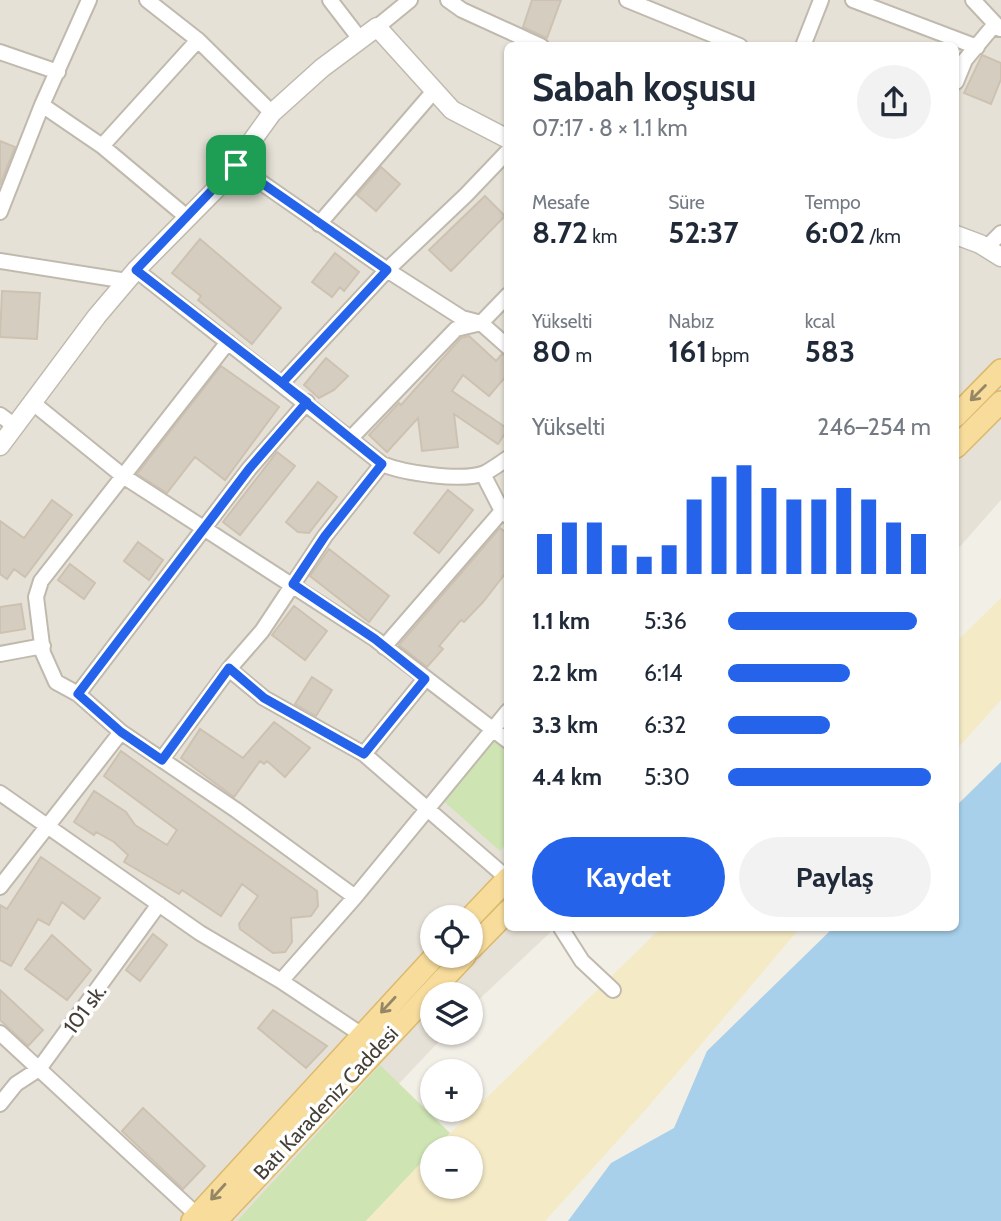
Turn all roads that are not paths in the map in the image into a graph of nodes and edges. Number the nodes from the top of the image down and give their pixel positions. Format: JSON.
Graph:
{"nodes":[{"id":1,"x":89,"y":0,"type":"edge"},
{"id":2,"x":147,"y":0,"type":"edge"},
{"id":3,"x":330,"y":0,"type":"edge"},
{"id":4,"x":410,"y":0,"type":"edge"},
{"id":5,"x":448,"y":0,"type":"edge"},
{"id":6,"x":627,"y":0,"type":"edge"},
{"id":7,"x":821,"y":0,"type":"edge"},
{"id":8,"x":853,"y":0,"type":"edge"},
{"id":9,"x":973,"y":0,"type":"edge"},
{"id":10,"x":377,"y":27,"type":"junction"},
{"id":11,"x":998,"y":27,"type":"edge"},
{"id":12,"x":360,"y":39,"type":"junction"},
{"id":13,"x":198,"y":40,"type":"junction"},
{"id":14,"x":532,"y":42,"type":"edge"},
{"id":15,"x":730,"y":42,"type":"edge"},
{"id":16,"x":805,"y":42,"type":"edge"},
{"id":17,"x":976,"y":47,"type":"junction"},
{"id":18,"x":0,"y":52,"type":"edge"},
{"id":19,"x":58,"y":72,"type":"junction"},
{"id":20,"x":959,"y":75,"type":"edge"},
{"id":21,"x":434,"y":91,"type":"junction"},
{"id":22,"x":42,"y":105,"type":"junction"},
{"id":23,"x":272,"y":113,"type":"junction"},
{"id":24,"x":504,"y":137,"type":"edge"},
{"id":25,"x":102,"y":146,"type":"junction"},
{"id":26,"x":504,"y":155,"type":"edge"},
{"id":27,"x":236,"y":165,"type":"junction"},
{"id":28,"x":0,"y":212,"type":"edge"},
{"id":29,"x":188,"y":218,"type":"junction"},
{"id":30,"x":319,"y":224,"type":"junction"},
{"id":31,"x":1001,"y":233,"type":"edge"},
{"id":32,"x":959,"y":236,"type":"edge"},
{"id":33,"x":994,"y":252,"type":"edge"},
{"id":34,"x":0,"y":261,"type":"edge"},
{"id":35,"x":387,"y":270,"type":"junction"},
{"id":36,"x":132,"y":275,"type":"junction"},
{"id":37,"x":504,"y":299,"type":"edge"},
{"id":38,"x":481,"y":323,"type":"junction"},
{"id":39,"x":228,"y":342,"type":"junction"},
{"id":40,"x":504,"y":343,"type":"edge"},
{"id":41,"x":1001,"y":370,"type":"edge"},
{"id":42,"x":282,"y":383,"type":"junction"},
{"id":43,"x":307,"y":402,"type":"junction"},
{"id":44,"x":1001,"y":402,"type":"edge"},
{"id":45,"x":33,"y":403,"type":"junction"},
{"id":46,"x":959,"y":413,"type":"edge"},
{"id":47,"x":0,"y":415,"type":"edge"},
{"id":48,"x":15,"y":426,"type":"junction"},
{"id":49,"x":351,"y":438,"type":"junction"},
{"id":50,"x":959,"y":444,"type":"edge"},
{"id":51,"x":0,"y":446,"type":"edge"},
{"id":52,"x":504,"y":460,"type":"edge"},
{"id":53,"x":382,"y":464,"type":"junction"},
{"id":54,"x":483,"y":474,"type":"junction"},
{"id":55,"x":123,"y":476,"type":"junction"},
{"id":56,"x":504,"y":511,"type":"edge"},
{"id":57,"x":504,"y":514,"type":"edge"},
{"id":58,"x":203,"y":530,"type":"junction"},
{"id":59,"x":293,"y":584,"type":"junction"},
{"id":60,"x":43,"y":646,"type":"junction"},
{"id":61,"x":384,"y":647,"type":"junction"},
{"id":62,"x":0,"y":654,"type":"edge"},
{"id":63,"x":229,"y":668,"type":"junction"},
{"id":64,"x":425,"y":679,"type":"junction"},
{"id":65,"x":78,"y":694,"type":"junction"},
{"id":66,"x":504,"y":715,"type":"edge"},
{"id":67,"x":491,"y":729,"type":"junction"},
{"id":68,"x":121,"y":732,"type":"junction"},
{"id":69,"x":504,"y":738,"type":"edge"},
{"id":70,"x":364,"y":754,"type":"junction"},
{"id":71,"x":162,"y":760,"type":"junction"},
{"id":72,"x":0,"y":793,"type":"edge"},
{"id":73,"x":426,"y":809,"type":"junction"},
{"id":74,"x":47,"y":828,"type":"junction"},
{"id":75,"x":504,"y":875,"type":"edge"},
{"id":76,"x":504,"y":881,"type":"edge"},
{"id":77,"x":0,"y":887,"type":"edge"},
{"id":78,"x":355,"y":897,"type":"junction"},
{"id":79,"x":159,"y":904,"type":"junction"},
{"id":80,"x":482,"y":905,"type":"edge"},
{"id":81,"x":504,"y":915,"type":"edge"},
{"id":82,"x":563,"y":931,"type":"edge"},
{"id":83,"x":483,"y":937,"type":"edge"},
{"id":84,"x":426,"y":968,"type":"edge"},
{"id":85,"x":451,"y":968,"type":"edge"},
{"id":86,"x":281,"y":981,"type":"junction"},
{"id":87,"x":613,"y":990,"type":"dead end"},
{"id":88,"x":0,"y":1033,"type":"edge"},
{"id":89,"x":369,"y":1040,"type":"junction"},
{"id":90,"x":39,"y":1069,"type":"junction"},
{"id":91,"x":0,"y":1104,"type":"edge"},
{"id":92,"x":202,"y":1219,"type":"edge"}],
"edges":[{"from":1,"to":19,"type":"street"},
{"from":2,"to":13,"type":"street"},
{"from":3,"to":12,"type":"street"},
{"from":4,"to":10,"type":"street"},
{"from":5,"to":14,"type":"street"},
{"from":6,"to":15,"type":"street"},
{"from":7,"to":16,"type":"street"},
{"from":8,"to":17,"type":"street"},
{"from":9,"to":11,"type":"street"},
{"from":10,"to":12,"type":"street"},
{"from":10,"to":21,"type":"street"},
{"from":11,"to":17,"type":"street"},
{"from":12,"to":23,"type":"street"},
{"from":13,"to":23,"type":"street"},
{"from":13,"to":25,"type":"street"},
{"from":17,"to":20,"type":"street"},
{"from":18,"to":19,"type":"street"},
{"from":19,"to":22,"type":"street"},
{"from":21,"to":24,"type":"street"},
{"from":21,"to":30,"type":"street"},
{"from":22,"to":25,"type":"street"},
{"from":22,"to":28,"type":"street"},
{"from":23,"to":27,"type":"street"},
{"from":25,"to":29,"type":"street"},
{"from":26,"to":35,"type":"street"},
{"from":27,"to":29,"type":"street"},
{"from":27,"to":30,"type":"street"},
{"from":29,"to":36,"type":"street"},
{"from":30,"to":35,"type":"street"},
{"from":31,"to":33,"type":"street"},
{"from":32,"to":33,"type":"street"},
{"from":34,"to":36,"type":"street"},
{"from":35,"to":38,"type":"street"},
{"from":35,"to":42,"type":"street"},
{"from":36,"to":39,"type":"street"},
{"from":36,"to":45,"type":"street"},
{"from":37,"to":38,"type":"street"},
{"from":38,"to":40,"type":"street"},
{"from":38,"to":49,"type":"street"},
{"from":39,"to":42,"type":"street"},
{"from":39,"to":55,"type":"street"},
{"from":41,"to":46,"type":"main road","one_way":true},
{"from":42,"to":43,"type":"street"},
{"from":43,"to":49,"type":"street"},
{"from":43,"to":58,"type":"street"},
{"from":44,"to":50,"type":"main road"},
{"from":45,"to":48,"type":"street"},
{"from":45,"to":55,"type":"street"},
{"from":47,"to":48,"type":"street"},
{"from":48,"to":51,"type":"street"},
{"from":49,"to":53,"type":"street"},
{"from":52,"to":54,"type":"street"},
{"from":53,"to":54,"type":"street"},
{"from":53,"to":59,"type":"street"},
{"from":54,"to":56,"type":"street"},
{"from":55,"to":58,"type":"street"},
{"from":55,"to":60,"type":"street"},
{"from":57,"to":61,"type":"street"},
{"from":58,"to":59,"type":"street"},
{"from":58,"to":65,"type":"street"},
{"from":59,"to":61,"type":"street"},
{"from":59,"to":63,"type":"street"},
{"from":60,"to":62,"type":"street"},
{"from":60,"to":65,"type":"street"},
{"from":61,"to":64,"type":"street"},
{"from":63,"to":70,"type":"street"},
{"from":63,"to":71,"type":"street"},
{"from":64,"to":67,"type":"street"},
{"from":64,"to":70,"type":"street"},
{"from":65,"to":68,"type":"street"},
{"from":66,"to":67,"type":"street"},
{"from":67,"to":69,"type":"street"},
{"from":67,"to":73,"type":"street"},
{"from":68,"to":71,"type":"street"},
{"from":68,"to":74,"type":"street"},
{"from":70,"to":73,"type":"street"},
{"from":71,"to":78,"type":"street"},
{"from":72,"to":74,"type":"street"},
{"from":73,"to":75,"type":"street"},
{"from":73,"to":78,"type":"street"},
{"from":74,"to":77,"type":"street"},
{"from":74,"to":79,"type":"street"},
{"from":76,"to":80,"type":"main road"},
{"from":78,"to":86,"type":"street"},
{"from":79,"to":86,"type":"street"},
{"from":79,"to":90,"type":"street","name":"101 sk."},
{"from":81,"to":83,"type":"main road"},
{"from":82,"to":87,"type":"street"},
{"from":84,"to":89,"type":"main road","name":"Batı Karadeniz Caddesi","one_way":true},
{"from":85,"to":89,"type":"main road","name":"Batı Karadeniz Caddesi"},
{"from":86,"to":89,"type":"street"},
{"from":88,"to":90,"type":"street"},
{"from":89,"to":92,"type":"main road","name":"Batı Karadeniz Caddesi"},
{"from":90,"to":91,"type":"street","name":"101 sk."},
{"from":90,"to":92,"type":"street"}]}
